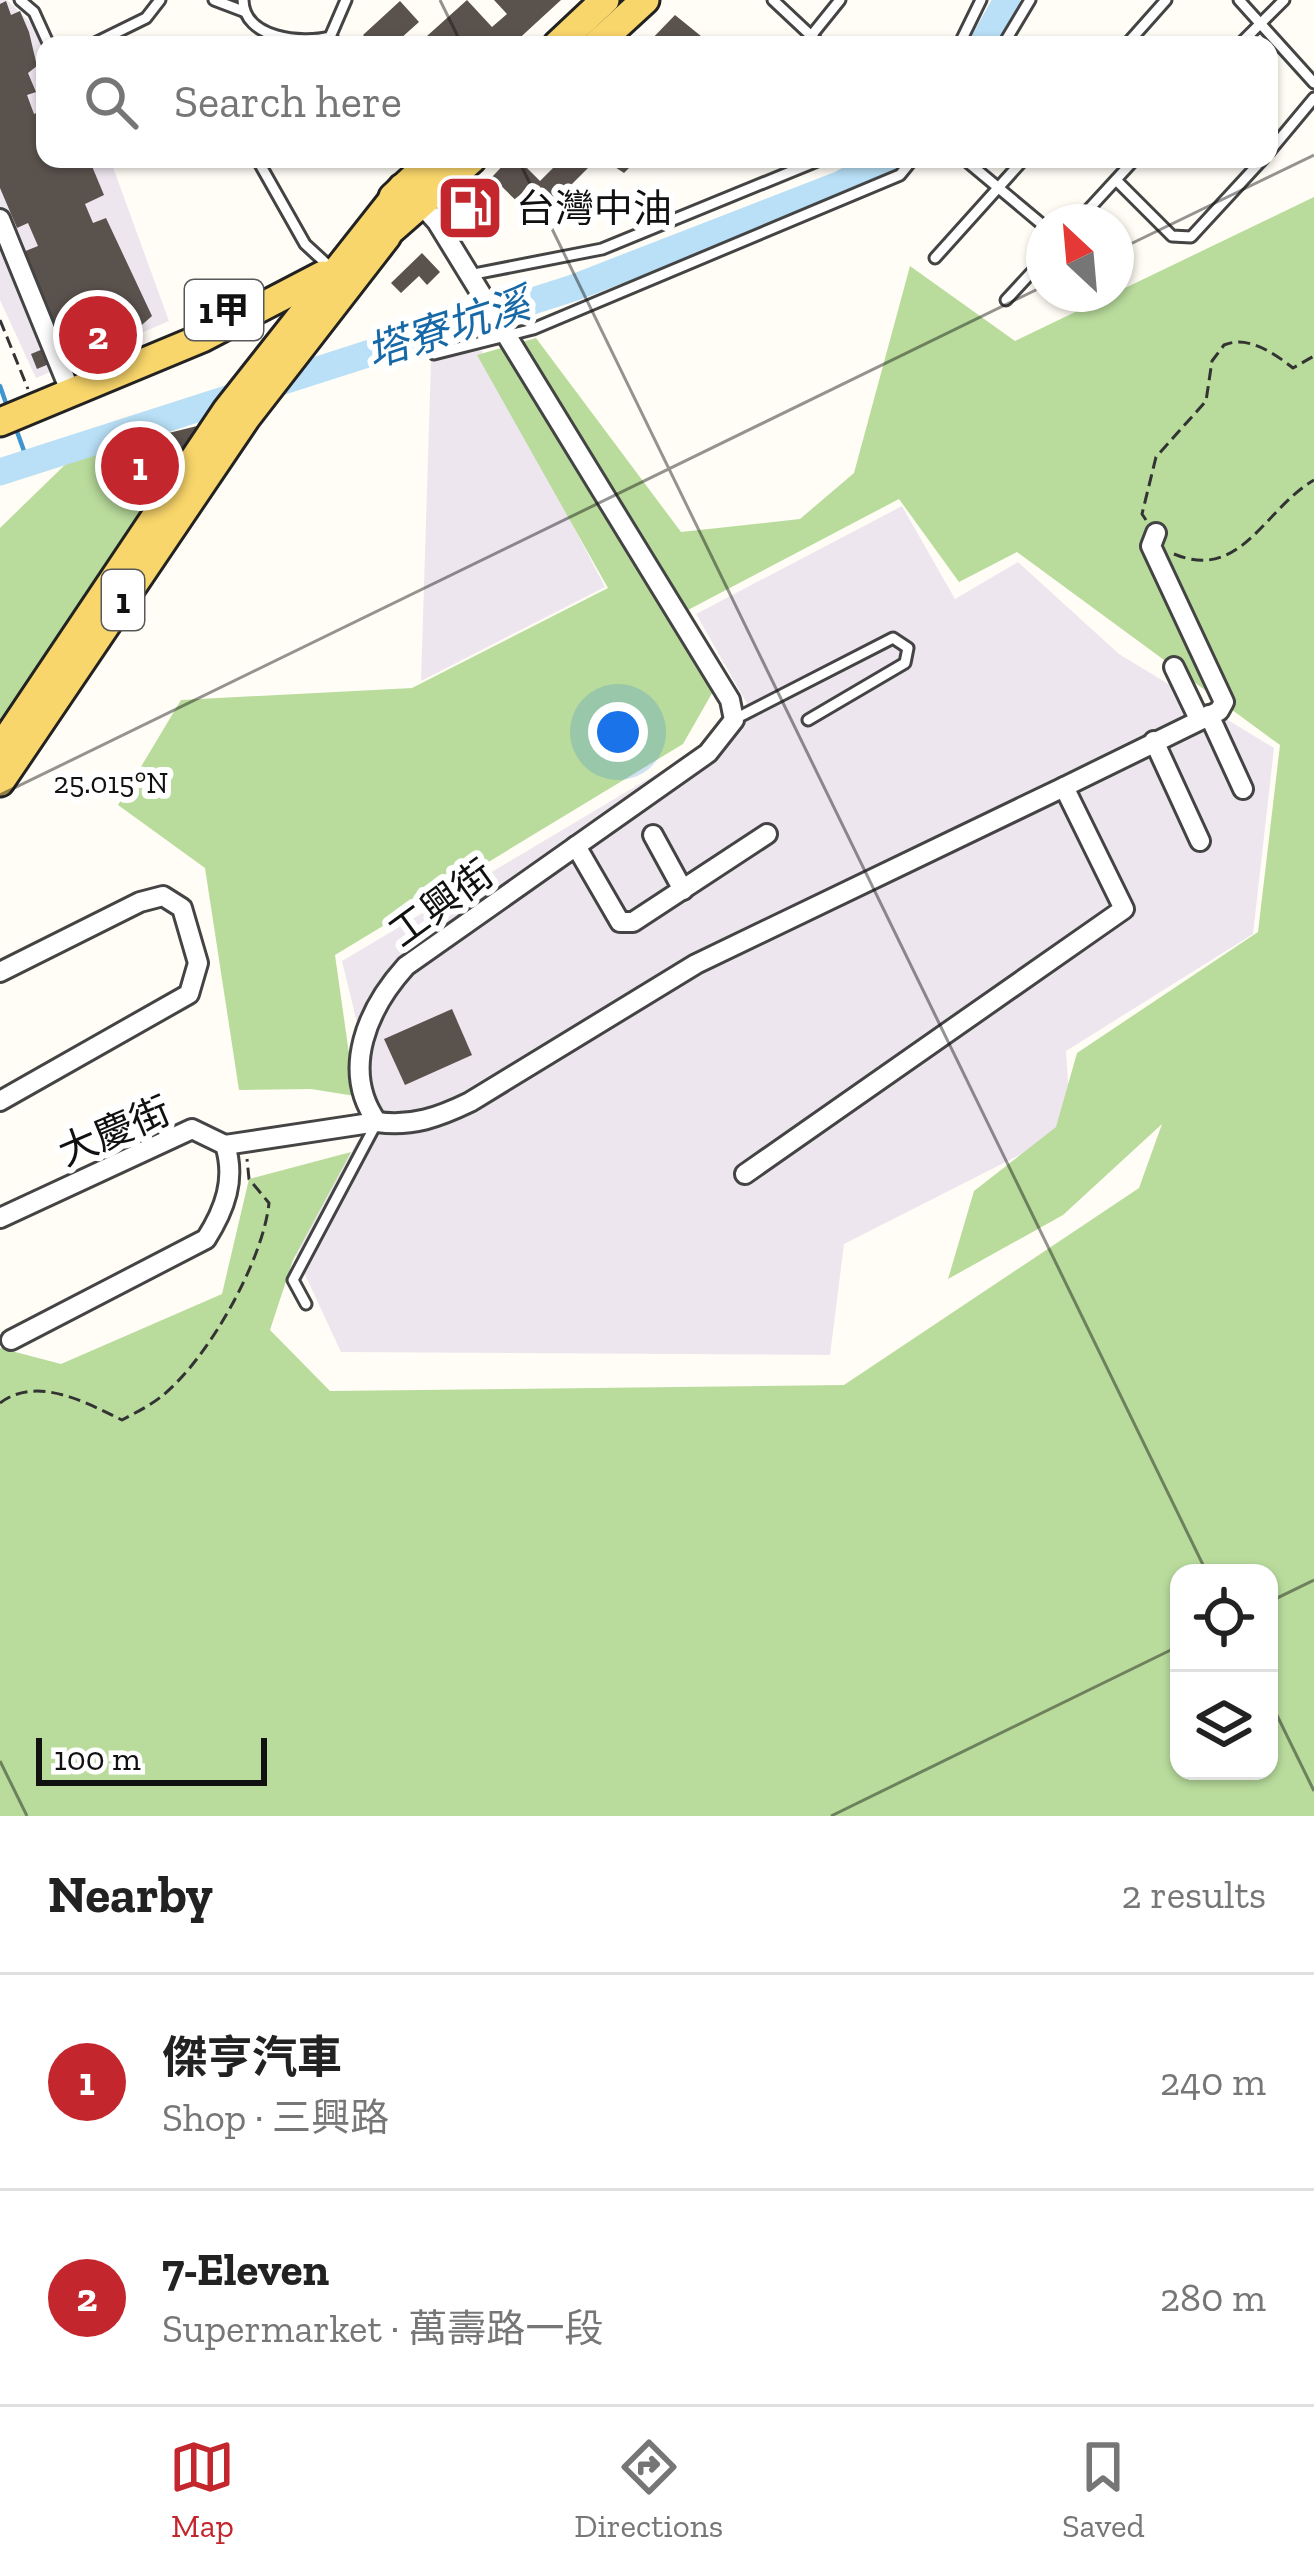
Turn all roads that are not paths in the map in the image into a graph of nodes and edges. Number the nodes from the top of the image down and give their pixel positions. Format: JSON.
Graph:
{"nodes":[{"id":1,"x":20,"y":0,"type":"edge"},
{"id":2,"x":160,"y":0,"type":"edge"},
{"id":3,"x":214,"y":0,"type":"edge"},
{"id":4,"x":346,"y":0,"type":"edge"},
{"id":5,"x":605,"y":0,"type":"edge"},
{"id":6,"x":645,"y":0,"type":"edge"},
{"id":7,"x":773,"y":0,"type":"edge"},
{"id":8,"x":840,"y":0,"type":"edge"},
{"id":9,"x":981,"y":0,"type":"edge"},
{"id":10,"x":1030,"y":0,"type":"edge"},
{"id":11,"x":1166,"y":0,"type":"edge"},
{"id":12,"x":1239,"y":0,"type":"edge"},
{"id":13,"x":1284,"y":0,"type":"edge"},
{"id":14,"x":243,"y":5,"type":"edge"},
{"id":15,"x":1259,"y":23,"type":"junction"},
{"id":16,"x":45,"y":36,"type":"edge"},
{"id":17,"x":110,"y":36,"type":"edge"},
{"id":18,"x":278,"y":36,"type":"edge"},
{"id":19,"x":335,"y":36,"type":"edge"},
{"id":20,"x":567,"y":36,"type":"edge"},
{"id":21,"x":606,"y":36,"type":"edge"},
{"id":22,"x":811,"y":36,"type":"joint"},
{"id":23,"x":963,"y":36,"type":"edge"},
{"id":24,"x":1008,"y":36,"type":"edge"},
{"id":25,"x":1134,"y":36,"type":"edge"},
{"id":26,"x":1247,"y":36,"type":"edge"},
{"id":27,"x":1271,"y":36,"type":"edge"},
{"id":28,"x":1278,"y":44,"type":"edge"},
{"id":29,"x":1314,"y":83,"type":"edge"},
{"id":30,"x":1314,"y":98,"type":"edge"},
{"id":31,"x":1278,"y":141,"type":"edge"},
{"id":32,"x":263,"y":168,"type":"edge"},
{"id":33,"x":445,"y":168,"type":"edge"},
{"id":34,"x":800,"y":168,"type":"edge"},
{"id":35,"x":906,"y":168,"type":"edge"},
{"id":36,"x":975,"y":168,"type":"edge"},
{"id":37,"x":1016,"y":168,"type":"edge"},
{"id":38,"x":1126,"y":168,"type":"edge"},
{"id":39,"x":1255,"y":168,"type":"edge"},
{"id":40,"x":1115,"y":180,"type":"junction"},
{"id":41,"x":998,"y":188,"type":"junction"},
{"id":42,"x":413,"y":196,"type":"junction"},
{"id":43,"x":1094,"y":204,"type":"edge"},
{"id":44,"x":1026,"y":211,"type":"edge"},
{"id":45,"x":0,"y":219,"type":"edge"},
{"id":46,"x":935,"y":258,"type":"dead end"},
{"id":47,"x":334,"y":269,"type":"junction"},
{"id":48,"x":469,"y":274,"type":"junction"},
{"id":49,"x":1026,"y":278,"type":"edge"},
{"id":50,"x":1006,"y":300,"type":"dead end"},
{"id":51,"x":257,"y":313,"type":"junction"},
{"id":52,"x":293,"y":335,"type":"junction"},
{"id":53,"x":506,"y":336,"type":"junction"},
{"id":54,"x":434,"y":354,"type":"dead end"},
{"id":55,"x":67,"y":384,"type":"junction"},
{"id":56,"x":21,"y":399,"type":"edge"},
{"id":57,"x":236,"y":414,"type":"junction"},
{"id":58,"x":0,"y":422,"type":"edge"},
{"id":59,"x":1156,"y":533,"type":"road end"},
{"id":60,"x":1174,"y":667,"type":"dead end"},
{"id":61,"x":1204,"y":717,"type":"junction"},
{"id":62,"x":734,"y":720,"type":"junction"},
{"id":63,"x":808,"y":720,"type":"dead end"},
{"id":64,"x":1154,"y":742,"type":"junction"},
{"id":65,"x":0,"y":749,"type":"edge"},
{"id":66,"x":0,"y":782,"type":"edge"},
{"id":67,"x":1064,"y":787,"type":"junction"},
{"id":68,"x":1243,"y":789,"type":"dead end"},
{"id":69,"x":767,"y":834,"type":"dead end"},
{"id":70,"x":653,"y":835,"type":"dead end"},
{"id":71,"x":1200,"y":841,"type":"dead end"},
{"id":72,"x":576,"y":846,"type":"junction"},
{"id":73,"x":683,"y":890,"type":"junction"},
{"id":74,"x":0,"y":972,"type":"edge"},
{"id":75,"x":0,"y":1101,"type":"edge"},
{"id":76,"x":377,"y":1122,"type":"junction"},
{"id":77,"x":235,"y":1143,"type":"junction"},
{"id":78,"x":745,"y":1174,"type":"dead end"},
{"id":79,"x":0,"y":1218,"type":"edge"},
{"id":80,"x":306,"y":1304,"type":"dead end"},
{"id":81,"x":11,"y":1340,"type":"dead end"}],
"edges":[{"from":1,"to":16,"type":"lane"},
{"from":2,"to":17,"type":"lane"},
{"from":3,"to":14,"type":"lane"},
{"from":4,"to":19,"type":"lane"},
{"from":5,"to":20,"type":"main road"},
{"from":6,"to":21,"type":"main road"},
{"from":7,"to":22,"type":"lane"},
{"from":8,"to":22,"type":"lane"},
{"from":9,"to":23,"type":"lane"},
{"from":10,"to":24,"type":"lane"},
{"from":11,"to":25,"type":"lane"},
{"from":12,"to":15,"type":"lane"},
{"from":13,"to":15,"type":"lane"},
{"from":14,"to":18,"type":"lane"},
{"from":15,"to":26,"type":"lane"},
{"from":15,"to":27,"type":"lane"},
{"from":28,"to":29,"type":"lane"},
{"from":30,"to":31,"type":"lane"},
{"from":32,"to":47,"type":"lane"},
{"from":33,"to":42,"type":"main road","number":"1"},
{"from":34,"to":48,"type":"lane"},
{"from":35,"to":53,"type":"lane"},
{"from":36,"to":41,"type":"lane"},
{"from":37,"to":41,"type":"lane"},
{"from":38,"to":40,"type":"lane"},
{"from":39,"to":40,"type":"lane"},
{"from":40,"to":43,"type":"lane"},
{"from":41,"to":44,"type":"lane"},
{"from":41,"to":46,"type":"lane"},
{"from":42,"to":47,"type":"main road","number":"1甲"},
{"from":42,"to":47,"type":"main road","number":"1"},
{"from":42,"to":48,"type":"street"},
{"from":45,"to":55,"type":"street"},
{"from":47,"to":51,"type":"main road","number":"1甲"},
{"from":47,"to":52,"type":"main road","number":"1"},
{"from":47,"to":55,"type":"main road","number":"1甲"},
{"from":48,"to":53,"type":"street"},
{"from":49,"to":50,"type":"lane"},
{"from":51,"to":52,"type":"main road"},
{"from":51,"to":55,"type":"main road","number":"1甲"},
{"from":52,"to":57,"type":"main road","number":"1"},
{"from":53,"to":54,"type":"lane"},
{"from":53,"to":62,"type":"street"},
{"from":55,"to":56,"type":"main road","number":"1甲"},
{"from":56,"to":58,"type":"main road","number":"1甲"},
{"from":57,"to":65,"type":"main road","number":"1"},
{"from":57,"to":66,"type":"main road","number":"1"},
{"from":59,"to":61,"type":"street"},
{"from":60,"to":61,"type":"street"},
{"from":61,"to":64,"type":"street"},
{"from":61,"to":68,"type":"street"},
{"from":62,"to":63,"type":"lane"},
{"from":62,"to":72,"type":"street","name":"工興街"},
{"from":64,"to":67,"type":"street"},
{"from":64,"to":71,"type":"street"},
{"from":67,"to":76,"type":"street"},
{"from":67,"to":78,"type":"street"},
{"from":69,"to":73,"type":"street"},
{"from":70,"to":73,"type":"street"},
{"from":72,"to":73,"type":"street"},
{"from":72,"to":76,"type":"street","name":"工興街"},
{"from":74,"to":75,"type":"street","name":"大慶街"},
{"from":76,"to":77,"type":"street"},
{"from":76,"to":80,"type":"lane"},
{"from":77,"to":79,"type":"street","name":"大慶街"},
{"from":77,"to":81,"type":"street","name":"大慶街"}]}
